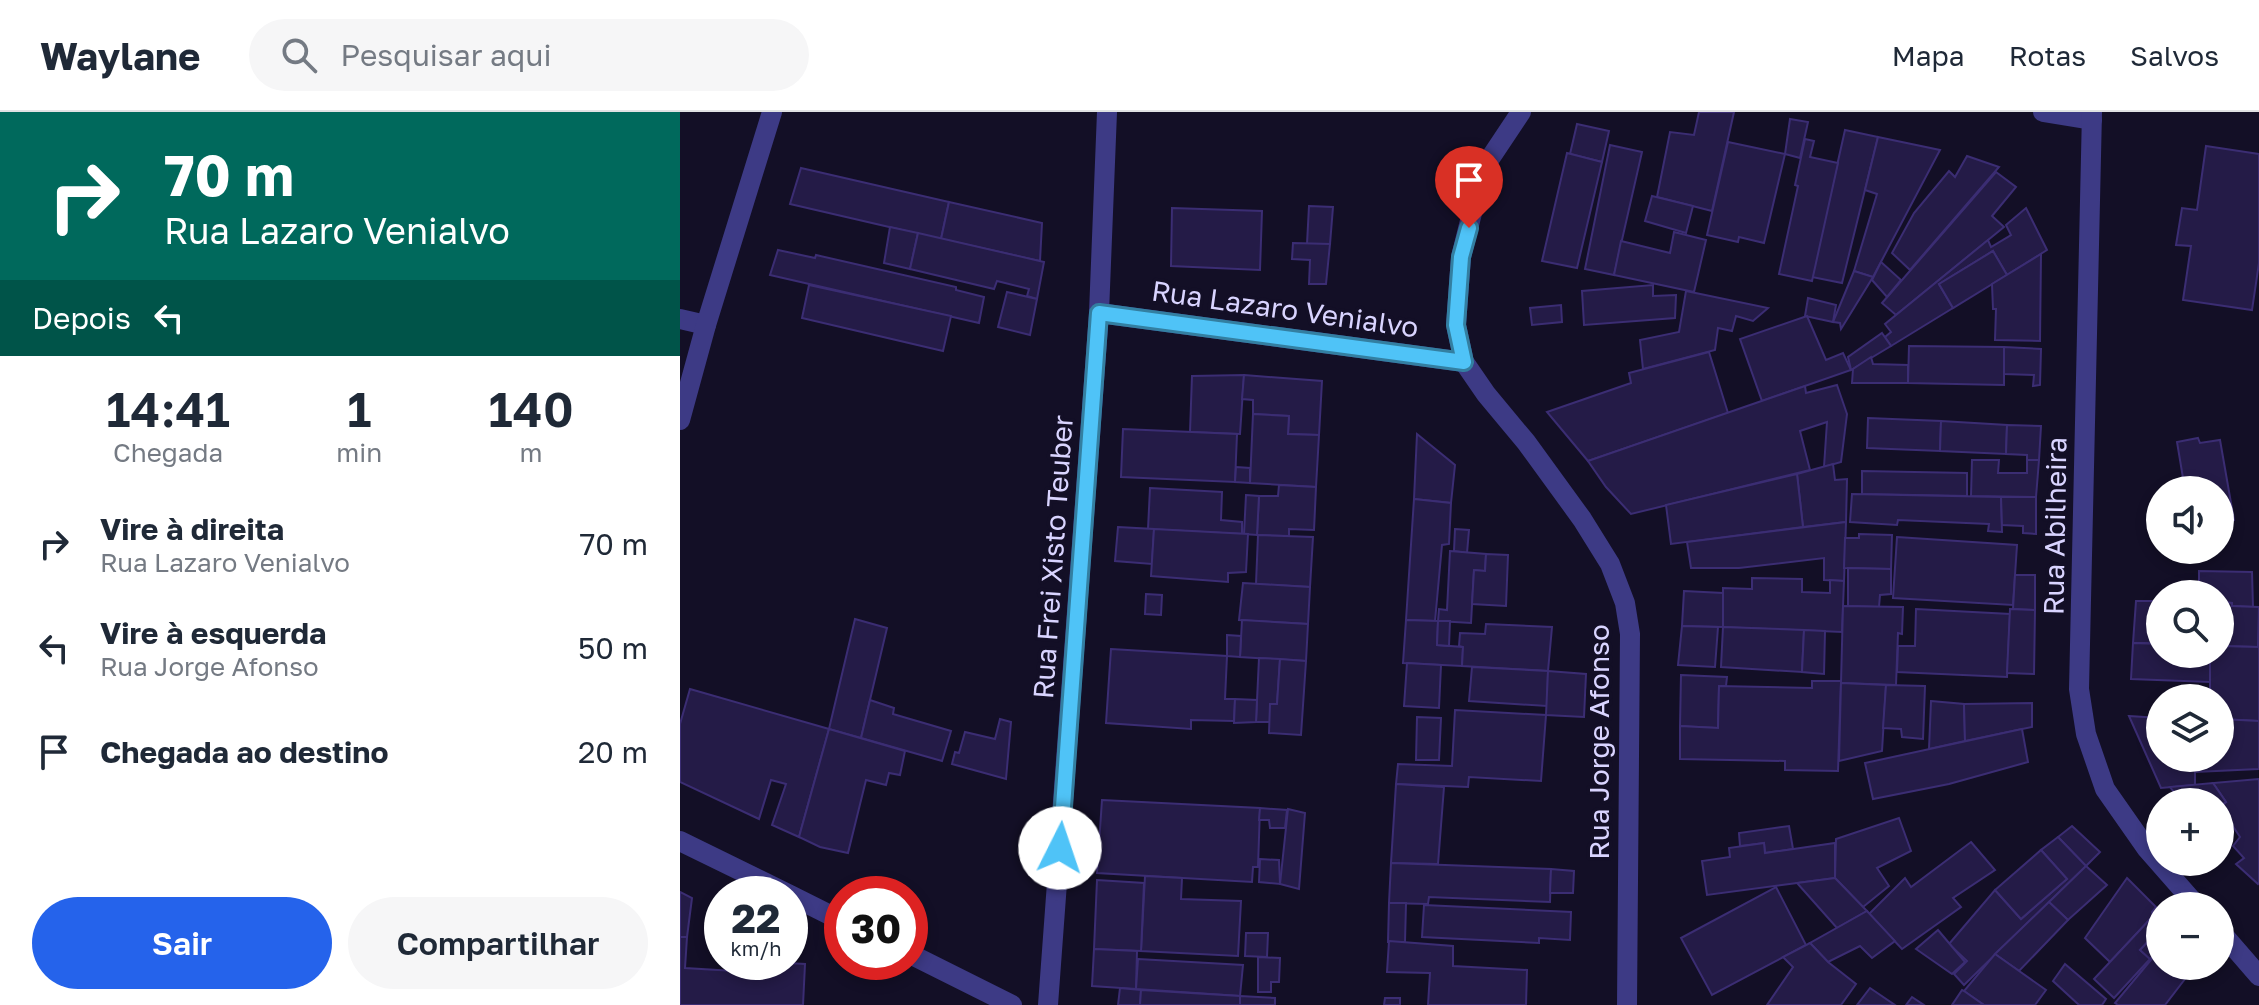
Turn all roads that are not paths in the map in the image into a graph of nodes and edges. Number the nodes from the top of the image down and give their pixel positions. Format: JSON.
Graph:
{"nodes":[{"id":1,"x":772,"y":112,"type":"edge"},
{"id":2,"x":1107,"y":112,"type":"edge"},
{"id":3,"x":1521,"y":112,"type":"edge"},
{"id":4,"x":2043,"y":112,"type":"edge"},
{"id":5,"x":2092,"y":116,"type":"edge"},
{"id":6,"x":1099,"y":313,"type":"junction"},
{"id":7,"x":680,"y":319,"type":"edge"},
{"id":8,"x":706,"y":325,"type":"junction"},
{"id":9,"x":1464,"y":362,"type":"junction"},
{"id":10,"x":680,"y":420,"type":"edge"},
{"id":11,"x":680,"y":841,"type":"edge"},
{"id":12,"x":752,"y":876,"type":"edge"},
{"id":13,"x":2185,"y":892,"type":"edge"},
{"id":14,"x":2234,"y":947,"type":"edge"},
{"id":15,"x":928,"y":963,"type":"edge"},
{"id":16,"x":2259,"y":976,"type":"edge"},
{"id":17,"x":1012,"y":1005,"type":"edge"},
{"id":18,"x":1048,"y":1005,"type":"edge"},
{"id":19,"x":1627,"y":1005,"type":"edge"}],
"edges":[{"from":1,"to":8,"type":"street"},
{"from":2,"to":6,"type":"street","name":"Rua Frei Xisto Teuber"},
{"from":3,"to":9,"type":"street","name":"Rua Jorge Afonso"},
{"from":4,"to":5,"type":"street"},
{"from":5,"to":13,"type":"street","name":"Rua Abilheira"},
{"from":6,"to":9,"type":"street","name":"Rua Lazaro Venialvo"},
{"from":6,"to":18,"type":"street","name":"Rua Frei Xisto Teuber"},
{"from":7,"to":8,"type":"street"},
{"from":8,"to":10,"type":"street"},
{"from":9,"to":19,"type":"street","name":"Rua Jorge Afonso"},
{"from":11,"to":12,"type":"street"},
{"from":14,"to":16,"type":"street"},
{"from":15,"to":17,"type":"street"}]}
